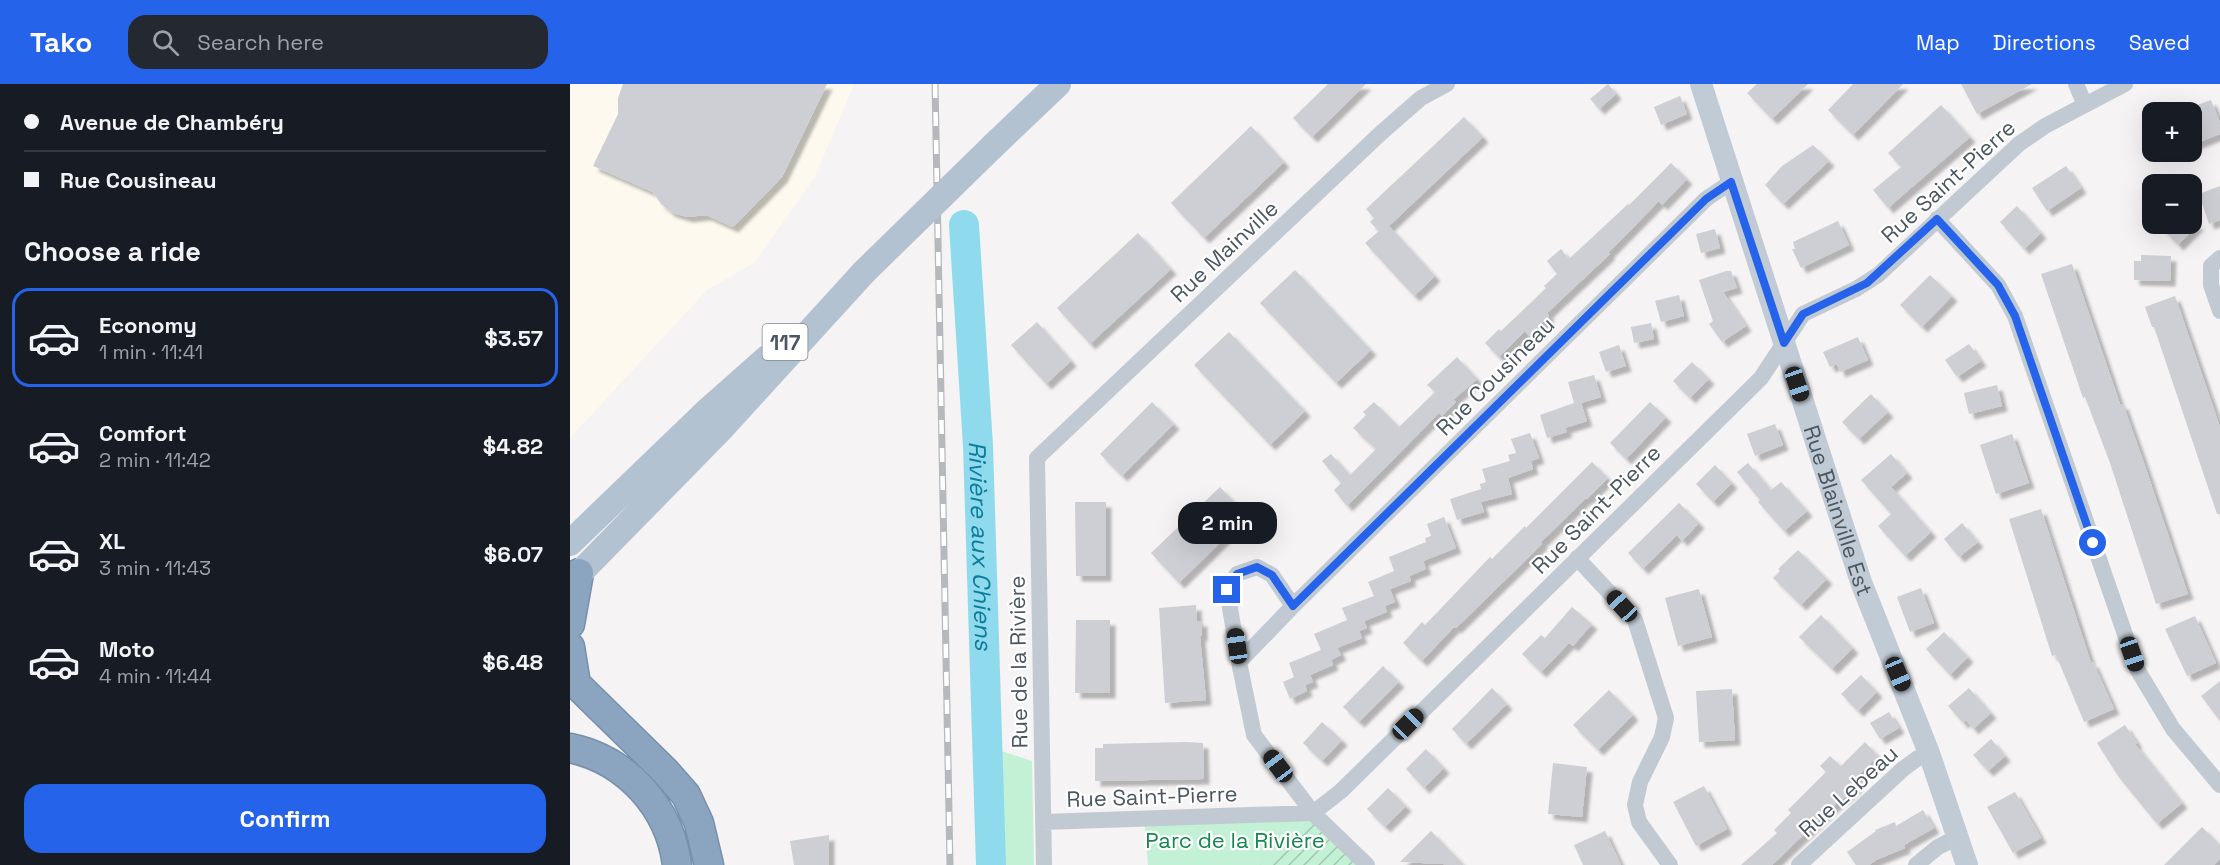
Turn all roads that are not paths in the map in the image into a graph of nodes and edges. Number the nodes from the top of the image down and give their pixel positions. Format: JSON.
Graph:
{"nodes":[{"id":1,"x":1058,"y":84,"type":"edge"},
{"id":2,"x":1447,"y":84,"type":"edge"},
{"id":3,"x":1701,"y":84,"type":"edge"},
{"id":4,"x":2076,"y":84,"type":"edge"},
{"id":5,"x":2125,"y":84,"type":"edge"},
{"id":6,"x":2085,"y":105,"type":"junction"},
{"id":7,"x":1731,"y":182,"type":"junction"},
{"id":8,"x":1937,"y":219,"type":"junction"},
{"id":9,"x":2220,"y":258,"type":"edge"},
{"id":10,"x":864,"y":272,"type":"junction"},
{"id":11,"x":2220,"y":311,"type":"edge"},
{"id":12,"x":1784,"y":343,"type":"junction"},
{"id":13,"x":1037,"y":458,"type":"joint"},
{"id":14,"x":607,"y":506,"type":"junction"},
{"id":15,"x":570,"y":519,"type":"edge"},
{"id":16,"x":570,"y":543,"type":"edge"},
{"id":17,"x":1577,"y":558,"type":"junction"},
{"id":18,"x":575,"y":578,"type":"edge"},
{"id":19,"x":1293,"y":606,"type":"junction"},
{"id":20,"x":570,"y":624,"type":"edge"},
{"id":21,"x":570,"y":647,"type":"edge"},
{"id":22,"x":1239,"y":662,"type":"junction"},
{"id":23,"x":573,"y":681,"type":"edge"},
{"id":24,"x":570,"y":748,"type":"edge"},
{"id":25,"x":1929,"y":753,"type":"junction"},
{"id":26,"x":2220,"y":785,"type":"edge"},
{"id":27,"x":1313,"y":813,"type":"junction"},
{"id":28,"x":1043,"y":822,"type":"junction"},
{"id":29,"x":1958,"y":837,"type":"junction"},
{"id":30,"x":677,"y":865,"type":"edge"},
{"id":31,"x":709,"y":865,"type":"edge"},
{"id":32,"x":1044,"y":865,"type":"edge"},
{"id":33,"x":1366,"y":865,"type":"edge"},
{"id":34,"x":1670,"y":865,"type":"edge"},
{"id":35,"x":1799,"y":865,"type":"edge"},
{"id":36,"x":1916,"y":865,"type":"edge"},
{"id":37,"x":1967,"y":865,"type":"edge"}],
"edges":[{"from":1,"to":10,"type":"main road","number":"117","bridge":true},
{"from":2,"to":13,"type":"street","name":"Rue Mainville"},
{"from":3,"to":7,"type":"street","name":"Rue Blainville Est"},
{"from":4,"to":6,"type":"street"},
{"from":5,"to":6,"type":"street","name":"Rue Saint-Pierre"},
{"from":6,"to":8,"type":"street","name":"Rue Saint-Pierre"},
{"from":7,"to":12,"type":"street","name":"Rue Blainville Est"},
{"from":7,"to":19,"type":"street","name":"Rue Cousineau"},
{"from":8,"to":12,"type":"street","name":"Rue Saint-Pierre"},
{"from":8,"to":26,"type":"street"},
{"from":9,"to":11,"type":"street"},
{"from":10,"to":14,"type":"main road","number":"117"},
{"from":10,"to":18,"type":"main road","number":"117"},
{"from":12,"to":17,"type":"street","name":"Rue Saint-Pierre"},
{"from":12,"to":25,"type":"street","name":"Rue Blainville Est"},
{"from":13,"to":28,"type":"street","name":"Rue de la Rivière"},
{"from":14,"to":15,"type":"main road"},
{"from":14,"to":16,"type":"main road"},
{"from":17,"to":27,"type":"street","name":"Rue Saint-Pierre"},
{"from":17,"to":34,"type":"street"},
{"from":18,"to":20,"type":"highway"},
{"from":19,"to":22,"type":"street","name":"Rue Cousineau"},
{"from":19,"to":22,"type":"street"},
{"from":21,"to":23,"type":"highway"},
{"from":22,"to":27,"type":"street"},
{"from":23,"to":31,"type":"highway"},
{"from":24,"to":30,"type":"highway"},
{"from":25,"to":29,"type":"street","name":"Rue Blainville Est"},
{"from":25,"to":35,"type":"street","name":"Rue Lebeau"},
{"from":27,"to":28,"type":"street","name":"Rue Saint-Pierre"},
{"from":27,"to":33,"type":"street"},
{"from":28,"to":32,"type":"street","name":"Rue de la Rivière"},
{"from":29,"to":36,"type":"street"},
{"from":29,"to":37,"type":"street","name":"Rue Blainville Est"}]}
